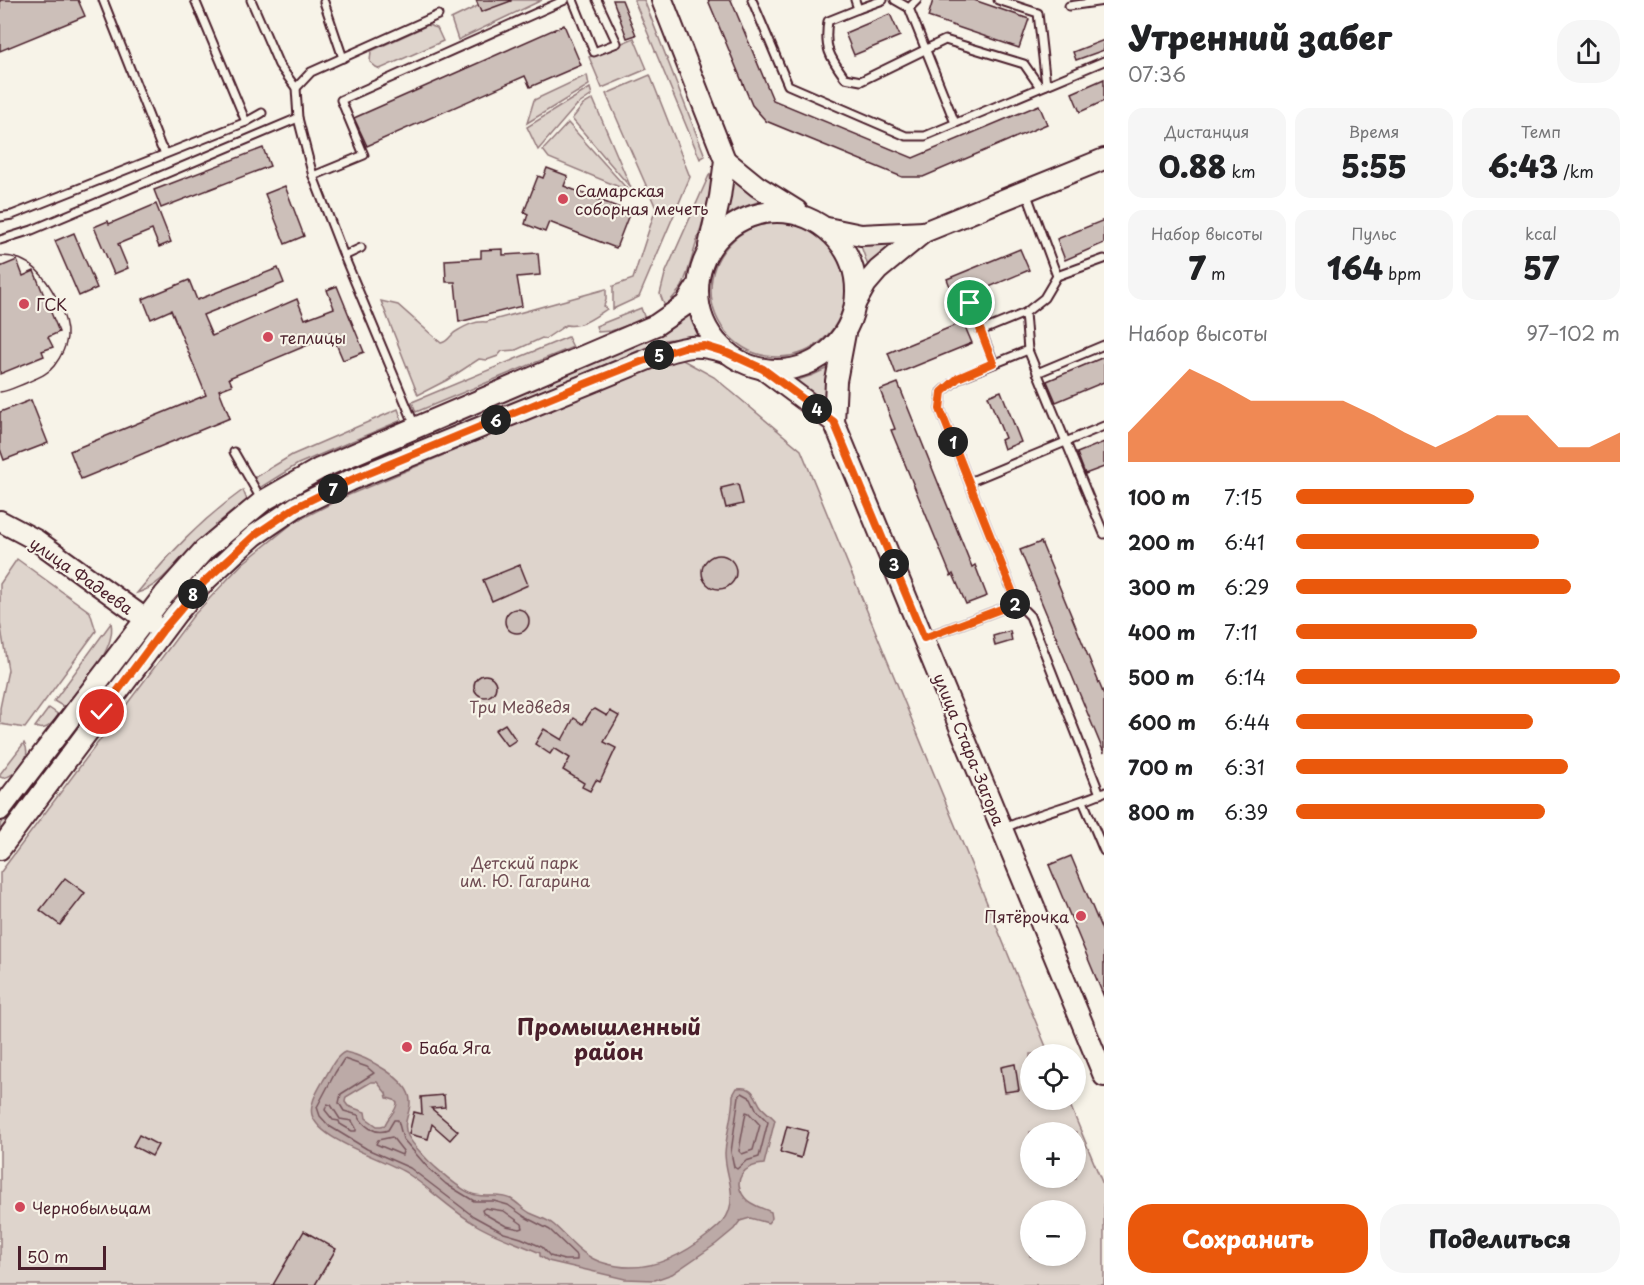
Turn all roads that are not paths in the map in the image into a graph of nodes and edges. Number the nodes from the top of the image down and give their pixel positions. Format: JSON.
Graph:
{"nodes":[{"id":1,"x":103,"y":0,"type":"edge"},
{"id":2,"x":195,"y":0,"type":"edge"},
{"id":3,"x":251,"y":0,"type":"edge"},
{"id":4,"x":565,"y":0,"type":"edge"},
{"id":5,"x":573,"y":0,"type":"edge"},
{"id":6,"x":597,"y":0,"type":"edge"},
{"id":7,"x":662,"y":0,"type":"edge"},
{"id":8,"x":752,"y":0,"type":"edge"},
{"id":9,"x":855,"y":0,"type":"edge"},
{"id":10,"x":883,"y":0,"type":"edge"},
{"id":11,"x":895,"y":0,"type":"edge"},
{"id":12,"x":917,"y":0,"type":"edge"},
{"id":13,"x":998,"y":0,"type":"edge"},
{"id":14,"x":1104,"y":1,"type":"edge"},
{"id":15,"x":324,"y":2,"type":"dead end"},
{"id":16,"x":1069,"y":6,"type":"dead end"},
{"id":17,"x":909,"y":8,"type":"junction"},
{"id":18,"x":858,"y":9,"type":"junction"},
{"id":19,"x":438,"y":15,"type":"dead end"},
{"id":20,"x":925,"y":49,"type":"junction"},
{"id":21,"x":343,"y":58,"type":"junction"},
{"id":22,"x":1104,"y":61,"type":"edge"},
{"id":23,"x":1043,"y":86,"type":"junction"},
{"id":24,"x":296,"y":88,"type":"junction"},
{"id":25,"x":262,"y":112,"type":"dead end"},
{"id":26,"x":298,"y":118,"type":"junction"},
{"id":27,"x":246,"y":122,"type":"junction"},
{"id":28,"x":955,"y":123,"type":"junction"},
{"id":29,"x":166,"y":153,"type":"junction"},
{"id":30,"x":1104,"y":159,"type":"edge"},
{"id":31,"x":725,"y":160,"type":"junction"},
{"id":32,"x":313,"y":176,"type":"junction"},
{"id":33,"x":1026,"y":192,"type":"junction"},
{"id":34,"x":804,"y":216,"type":"junction"},
{"id":35,"x":0,"y":217,"type":"edge"},
{"id":36,"x":827,"y":228,"type":"junction"},
{"id":37,"x":924,"y":232,"type":"junction"},
{"id":38,"x":0,"y":240,"type":"edge"},
{"id":39,"x":709,"y":246,"type":"junction"},
{"id":40,"x":361,"y":248,"type":"dead end"},
{"id":41,"x":344,"y":256,"type":"junction"},
{"id":42,"x":1104,"y":258,"type":"edge"},
{"id":43,"x":1057,"y":276,"type":"junction"},
{"id":44,"x":697,"y":286,"type":"junction"},
{"id":45,"x":856,"y":302,"type":"junction"},
{"id":46,"x":970,"y":303,"type":"dead end"},
{"id":47,"x":1025,"y":314,"type":"junction"},
{"id":48,"x":981,"y":331,"type":"junction"},
{"id":49,"x":845,"y":333,"type":"junction"},
{"id":50,"x":1104,"y":345,"type":"edge"},
{"id":51,"x":1028,"y":350,"type":"junction"},
{"id":52,"x":728,"y":353,"type":"junction"},
{"id":53,"x":993,"y":363,"type":"junction"},
{"id":54,"x":763,"y":369,"type":"junction"},
{"id":55,"x":1037,"y":373,"type":"junction"},
{"id":56,"x":834,"y":422,"type":"junction"},
{"id":57,"x":1104,"y":426,"type":"edge"},
{"id":58,"x":416,"y":428,"type":"junction"},
{"id":59,"x":1066,"y":442,"type":"junction"},
{"id":60,"x":234,"y":452,"type":"dead end"},
{"id":61,"x":969,"y":482,"type":"junction"},
{"id":62,"x":263,"y":501,"type":"junction"},
{"id":63,"x":1104,"y":513,"type":"edge"},
{"id":64,"x":1096,"y":516,"type":"junction"},
{"id":65,"x":0,"y":521,"type":"edge"},
{"id":66,"x":1104,"y":534,"type":"edge"},
{"id":67,"x":1017,"y":603,"type":"junction"},
{"id":68,"x":144,"y":619,"type":"junction"},
{"id":69,"x":162,"y":631,"type":"junction"},
{"id":70,"x":924,"y":638,"type":"junction"},
{"id":71,"x":85,"y":697,"type":"junction"},
{"id":72,"x":102,"y":712,"type":"junction"},
{"id":73,"x":61,"y":729,"type":"junction"},
{"id":74,"x":79,"y":743,"type":"junction"},
{"id":75,"x":1102,"y":793,"type":"edge"},
{"id":76,"x":1083,"y":801,"type":"junction"},
{"id":77,"x":0,"y":810,"type":"edge"},
{"id":78,"x":1002,"y":829,"type":"junction"},
{"id":79,"x":0,"y":849,"type":"edge"},
{"id":80,"x":1104,"y":851,"type":"edge"},
{"id":81,"x":1100,"y":1054,"type":"edge"},
{"id":82,"x":1104,"y":1076,"type":"edge"}],
"edges":[{"from":1,"to":29,"type":"lane"},
{"from":2,"to":27,"type":"lane"},
{"from":3,"to":24,"type":"lane"},
{"from":4,"to":32,"type":"lane"},
{"from":5,"to":6,"type":"lane"},
{"from":7,"to":31,"type":"street"},
{"from":8,"to":28,"type":"lane"},
{"from":9,"to":18,"type":"lane"},
{"from":10,"to":18,"type":"lane"},
{"from":11,"to":17,"type":"lane"},
{"from":12,"to":17,"type":"lane"},
{"from":13,"to":23,"type":"lane"},
{"from":14,"to":16,"type":"lane"},
{"from":15,"to":21,"type":"lane"},
{"from":17,"to":20,"type":"lane"},
{"from":18,"to":20,"type":"lane"},
{"from":19,"to":21,"type":"lane"},
{"from":20,"to":23,"type":"lane"},
{"from":20,"to":28,"type":"lane"},
{"from":21,"to":24,"type":"lane"},
{"from":22,"to":23,"type":"lane"},
{"from":23,"to":28,"type":"lane"},
{"from":24,"to":26,"type":"lane"},
{"from":25,"to":27,"type":"lane"},
{"from":26,"to":32,"type":"lane"},
{"from":26,"to":38,"type":"lane"},
{"from":27,"to":29,"type":"lane"},
{"from":29,"to":35,"type":"lane"},
{"from":30,"to":33,"type":"street"},
{"from":31,"to":34,"type":"street"},
{"from":31,"to":39,"type":"street"},
{"from":32,"to":41,"type":"lane"},
{"from":33,"to":37,"type":"street"},
{"from":33,"to":43,"type":"lane"},
{"from":34,"to":36,"type":"street"},
{"from":34,"to":39,"type":"street"},
{"from":36,"to":37,"type":"street"},
{"from":36,"to":45,"type":"street"},
{"from":37,"to":45,"type":"street"},
{"from":39,"to":44,"type":"street"},
{"from":40,"to":41,"type":"lane"},
{"from":41,"to":58,"type":"lane"},
{"from":42,"to":43,"type":"lane"},
{"from":43,"to":47,"type":"lane"},
{"from":44,"to":52,"type":"street"},
{"from":44,"to":58,"type":"street"},
{"from":45,"to":49,"type":"street"},
{"from":46,"to":48,"type":"lane"},
{"from":47,"to":48,"type":"lane"},
{"from":47,"to":51,"type":"lane"},
{"from":48,"to":53,"type":"lane"},
{"from":49,"to":54,"type":"street"},
{"from":49,"to":56,"type":"street","name":"улица Стара-Загора"},
{"from":50,"to":55,"type":"lane"},
{"from":51,"to":53,"type":"lane"},
{"from":51,"to":55,"type":"lane"},
{"from":52,"to":54,"type":"street"},
{"from":52,"to":69,"type":"street"},
{"from":53,"to":61,"type":"lane"},
{"from":54,"to":56,"type":"street"},
{"from":55,"to":59,"type":"lane"},
{"from":56,"to":70,"type":"street","name":"улица Стара-Загора"},
{"from":57,"to":59,"type":"lane"},
{"from":58,"to":62,"type":"street"},
{"from":59,"to":61,"type":"lane"},
{"from":59,"to":64,"type":"lane"},
{"from":60,"to":62,"type":"lane"},
{"from":61,"to":67,"type":"lane"},
{"from":62,"to":68,"type":"street"},
{"from":63,"to":64,"type":"lane"},
{"from":64,"to":66,"type":"lane"},
{"from":65,"to":68,"type":"street","name":"улица Фадеева"},
{"from":67,"to":70,"type":"lane"},
{"from":67,"to":75,"type":"lane"},
{"from":68,"to":69,"type":"street","name":"улица Фадеева"},
{"from":68,"to":71,"type":"street"},
{"from":69,"to":72,"type":"street"},
{"from":70,"to":78,"type":"street","name":"улица Стара-Загора"},
{"from":71,"to":72,"type":"street"},
{"from":71,"to":73,"type":"street"},
{"from":72,"to":74,"type":"street"},
{"from":73,"to":74,"type":"street"},
{"from":73,"to":77,"type":"street"},
{"from":74,"to":79,"type":"street"},
{"from":75,"to":76,"type":"lane"},
{"from":76,"to":78,"type":"lane"},
{"from":76,"to":80,"type":"lane"},
{"from":78,"to":81,"type":"street","name":"улица Стара-Загора"},
{"from":81,"to":82,"type":"street","name":"улица Стара-Загора"}]}
